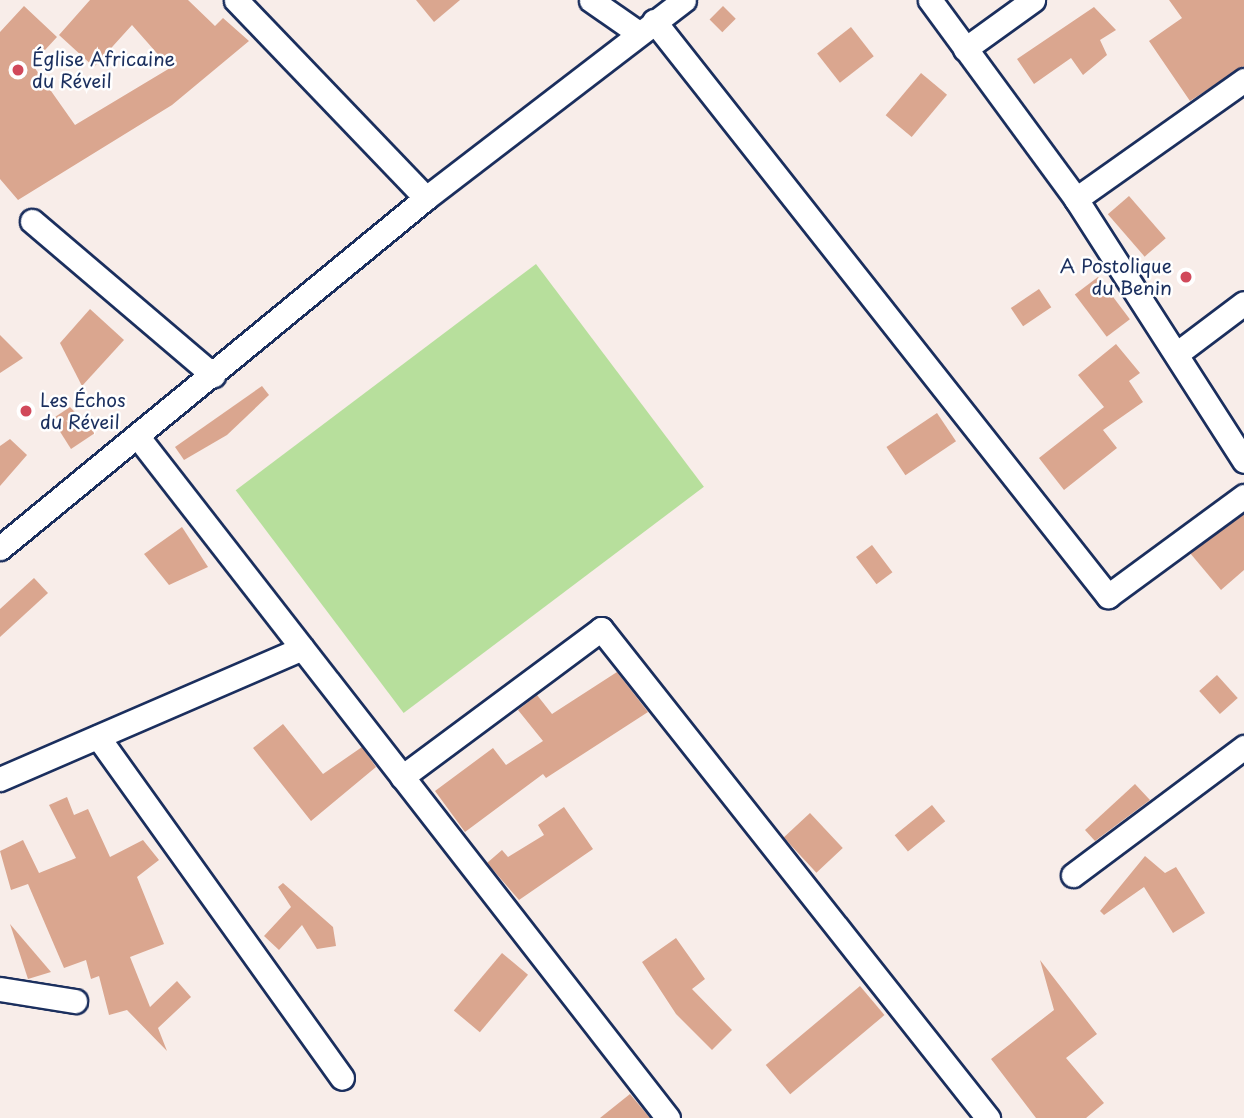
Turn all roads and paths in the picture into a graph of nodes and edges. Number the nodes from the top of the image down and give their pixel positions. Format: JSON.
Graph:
{"nodes":[{"id":1,"x":236,"y":0,"type":"edge"},
{"id":2,"x":591,"y":0,"type":"edge"},
{"id":3,"x":684,"y":0,"type":"edge"},
{"id":4,"x":930,"y":0,"type":"edge"},
{"id":5,"x":1033,"y":0,"type":"edge"},
{"id":6,"x":645,"y":27,"type":"junction"},
{"id":7,"x":965,"y":49,"type":"junction"},
{"id":8,"x":1244,"y":79,"type":"edge"},
{"id":9,"x":426,"y":198,"type":"junction"},
{"id":10,"x":1076,"y":199,"type":"junction"},
{"id":11,"x":32,"y":221,"type":"dead end"},
{"id":12,"x":1244,"y":303,"type":"edge"},
{"id":13,"x":1179,"y":352,"type":"junction"},
{"id":14,"x":213,"y":375,"type":"junction"},
{"id":15,"x":138,"y":437,"type":"junction"},
{"id":16,"x":1244,"y":461,"type":"edge"},
{"id":17,"x":1244,"y":496,"type":"edge"},
{"id":18,"x":0,"y":548,"type":"edge"},
{"id":19,"x":302,"y":648,"type":"junction"},
{"id":20,"x":98,"y":737,"type":"junction"},
{"id":21,"x":1244,"y":747,"type":"edge"},
{"id":22,"x":3,"y":771,"type":"edge"},
{"id":23,"x":402,"y":777,"type":"junction"},
{"id":24,"x":1073,"y":875,"type":"dead end"},
{"id":25,"x":0,"y":989,"type":"edge"},
{"id":26,"x":75,"y":1001,"type":"dead end"},
{"id":27,"x":342,"y":1078,"type":"dead end"},
{"id":28,"x":668,"y":1118,"type":"edge"},
{"id":29,"x":988,"y":1118,"type":"edge"}],
"edges":[{"from":1,"to":9,"type":"street"},
{"from":2,"to":6,"type":"street"},
{"from":3,"to":6,"type":"street"},
{"from":4,"to":7,"type":"street"},
{"from":5,"to":7,"type":"street"},
{"from":6,"to":9,"type":"street"},
{"from":6,"to":17,"type":"street"},
{"from":7,"to":10,"type":"street"},
{"from":8,"to":10,"type":"street"},
{"from":9,"to":14,"type":"street"},
{"from":10,"to":13,"type":"street"},
{"from":11,"to":14,"type":"street"},
{"from":12,"to":13,"type":"street"},
{"from":13,"to":16,"type":"street"},
{"from":14,"to":15,"type":"street"},
{"from":15,"to":18,"type":"street"},
{"from":15,"to":19,"type":"street"},
{"from":19,"to":20,"type":"street"},
{"from":19,"to":23,"type":"street"},
{"from":20,"to":22,"type":"street"},
{"from":20,"to":27,"type":"street"},
{"from":21,"to":24,"type":"street"},
{"from":23,"to":28,"type":"street"},
{"from":23,"to":29,"type":"street"},
{"from":25,"to":26,"type":"street"}]}
